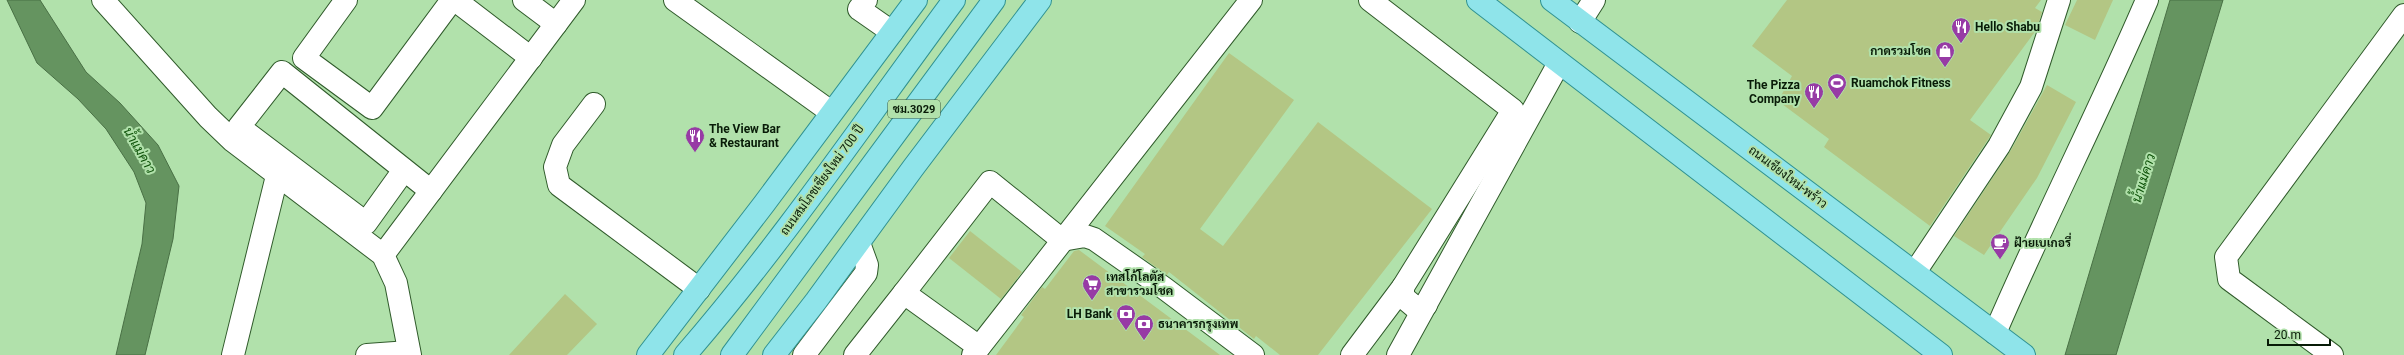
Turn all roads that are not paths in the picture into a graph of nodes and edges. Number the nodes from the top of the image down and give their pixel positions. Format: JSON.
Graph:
{"nodes":[{"id":1,"x":103,"y":0,"type":"edge"},
{"id":2,"x":346,"y":0,"type":"edge"},
{"id":3,"x":454,"y":0,"type":"edge"},
{"id":4,"x":524,"y":0,"type":"edge"},
{"id":5,"x":574,"y":0,"type":"edge"},
{"id":6,"x":675,"y":0,"type":"edge"},
{"id":7,"x":866,"y":0,"type":"edge"},
{"id":8,"x":916,"y":0,"type":"edge"},
{"id":9,"x":954,"y":0,"type":"edge"},
{"id":10,"x":994,"y":0,"type":"edge"},
{"id":11,"x":1040,"y":0,"type":"edge"},
{"id":12,"x":1251,"y":0,"type":"edge"},
{"id":13,"x":1370,"y":0,"type":"edge"},
{"id":14,"x":1478,"y":0,"type":"edge"},
{"id":15,"x":1552,"y":0,"type":"edge"},
{"id":16,"x":1594,"y":0,"type":"edge"},
{"id":17,"x":2059,"y":0,"type":"edge"},
{"id":18,"x":2147,"y":0,"type":"edge"},
{"id":19,"x":2404,"y":15,"type":"edge"},
{"id":20,"x":1580,"y":22,"type":"junction"},
{"id":21,"x":556,"y":24,"type":"junction"},
{"id":22,"x":892,"y":32,"type":"junction"},
{"id":23,"x":531,"y":58,"type":"junction"},
{"id":24,"x":1559,"y":63,"type":"junction"},
{"id":25,"x":594,"y":104,"type":"dead end"},
{"id":26,"x":832,"y":112,"type":"junction"},
{"id":27,"x":404,"y":170,"type":"junction"},
{"id":28,"x":277,"y":176,"type":"junction"},
{"id":29,"x":431,"y":191,"type":"junction"},
{"id":30,"x":1062,"y":240,"type":"junction"},
{"id":31,"x":859,"y":243,"type":"junction"},
{"id":32,"x":383,"y":255,"type":"junction"},
{"id":33,"x":1915,"y":272,"type":"junction"},
{"id":34,"x":1403,"y":287,"type":"junction"},
{"id":35,"x":699,"y":289,"type":"junction"},
{"id":36,"x":904,"y":293,"type":"junction"},
{"id":37,"x":1426,"y":305,"type":"junction"},
{"id":38,"x":1995,"y":333,"type":"junction"},
{"id":39,"x":976,"y":351,"type":"edge"},
{"id":40,"x":409,"y":354,"type":"edge"},
{"id":41,"x":233,"y":355,"type":"edge"},
{"id":42,"x":367,"y":355,"type":"edge"},
{"id":43,"x":648,"y":355,"type":"edge"},
{"id":44,"x":685,"y":355,"type":"edge"},
{"id":45,"x":732,"y":355,"type":"edge"},
{"id":46,"x":774,"y":355,"type":"edge"},
{"id":47,"x":804,"y":355,"type":"edge"},
{"id":48,"x":855,"y":355,"type":"edge"},
{"id":49,"x":1252,"y":355,"type":"edge"},
{"id":50,"x":1352,"y":355,"type":"edge"},
{"id":51,"x":1398,"y":355,"type":"edge"},
{"id":52,"x":1941,"y":355,"type":"edge"},
{"id":53,"x":2024,"y":355,"type":"edge"},
{"id":54,"x":2332,"y":355,"type":"edge"}],
"edges":[{"from":1,"to":28,"type":"street"},
{"from":2,"to":3,"type":"street"},
{"from":3,"to":23,"type":"street"},
{"from":4,"to":21,"type":"street"},
{"from":5,"to":21,"type":"street"},
{"from":6,"to":26,"type":"street"},
{"from":7,"to":22,"type":"street"},
{"from":8,"to":22,"type":"main road"},
{"from":9,"to":44,"type":"main road","name":"ถนนสมโภชเชียงใหม่ 700 ปี","number":"ชม.3029"},
{"from":10,"to":45,"type":"main road","number":"ชม.3029"},
{"from":11,"to":31,"type":"main road"},
{"from":12,"to":30,"type":"street"},
{"from":13,"to":34,"type":"street"},
{"from":14,"to":24,"type":"main road"},
{"from":15,"to":20,"type":"main road","name":"ถนนเชียงใหม่-พร้าว"},
{"from":16,"to":20,"type":"street"},
{"from":17,"to":33,"type":"street"},
{"from":18,"to":38,"type":"street"},
{"from":19,"to":54,"type":"street"},
{"from":20,"to":33,"type":"main road","name":"ถนนเชียงใหม่-พร้าว"},
{"from":21,"to":23,"type":"street"},
{"from":22,"to":26,"type":"main road"},
{"from":23,"to":29,"type":"street"},
{"from":24,"to":37,"type":"street"},
{"from":24,"to":52,"type":"main road"},
{"from":25,"to":35,"type":"street"},
{"from":26,"to":35,"type":"main road"},
{"from":27,"to":27,"type":"street"},
{"from":27,"to":29,"type":"street"},
{"from":28,"to":32,"type":"street"},
{"from":28,"to":41,"type":"street"},
{"from":29,"to":32,"type":"street"},
{"from":30,"to":36,"type":"street"},
{"from":30,"to":39,"type":"street"},
{"from":30,"to":49,"type":"street"},
{"from":31,"to":46,"type":"main road"},
{"from":31,"to":47,"type":"street"},
{"from":32,"to":40,"type":"street"},
{"from":33,"to":38,"type":"main road","name":"ถนนเชียงใหม่-พร้าว"},
{"from":34,"to":37,"type":"street"},
{"from":34,"to":50,"type":"street"},
{"from":35,"to":43,"type":"main road"},
{"from":36,"to":39,"type":"street"},
{"from":36,"to":48,"type":"street"},
{"from":37,"to":51,"type":"street"},
{"from":38,"to":53,"type":"main road","name":"ถนนเชียงใหม่-พร้าว"},
{"from":40,"to":42,"type":"street"}]}
